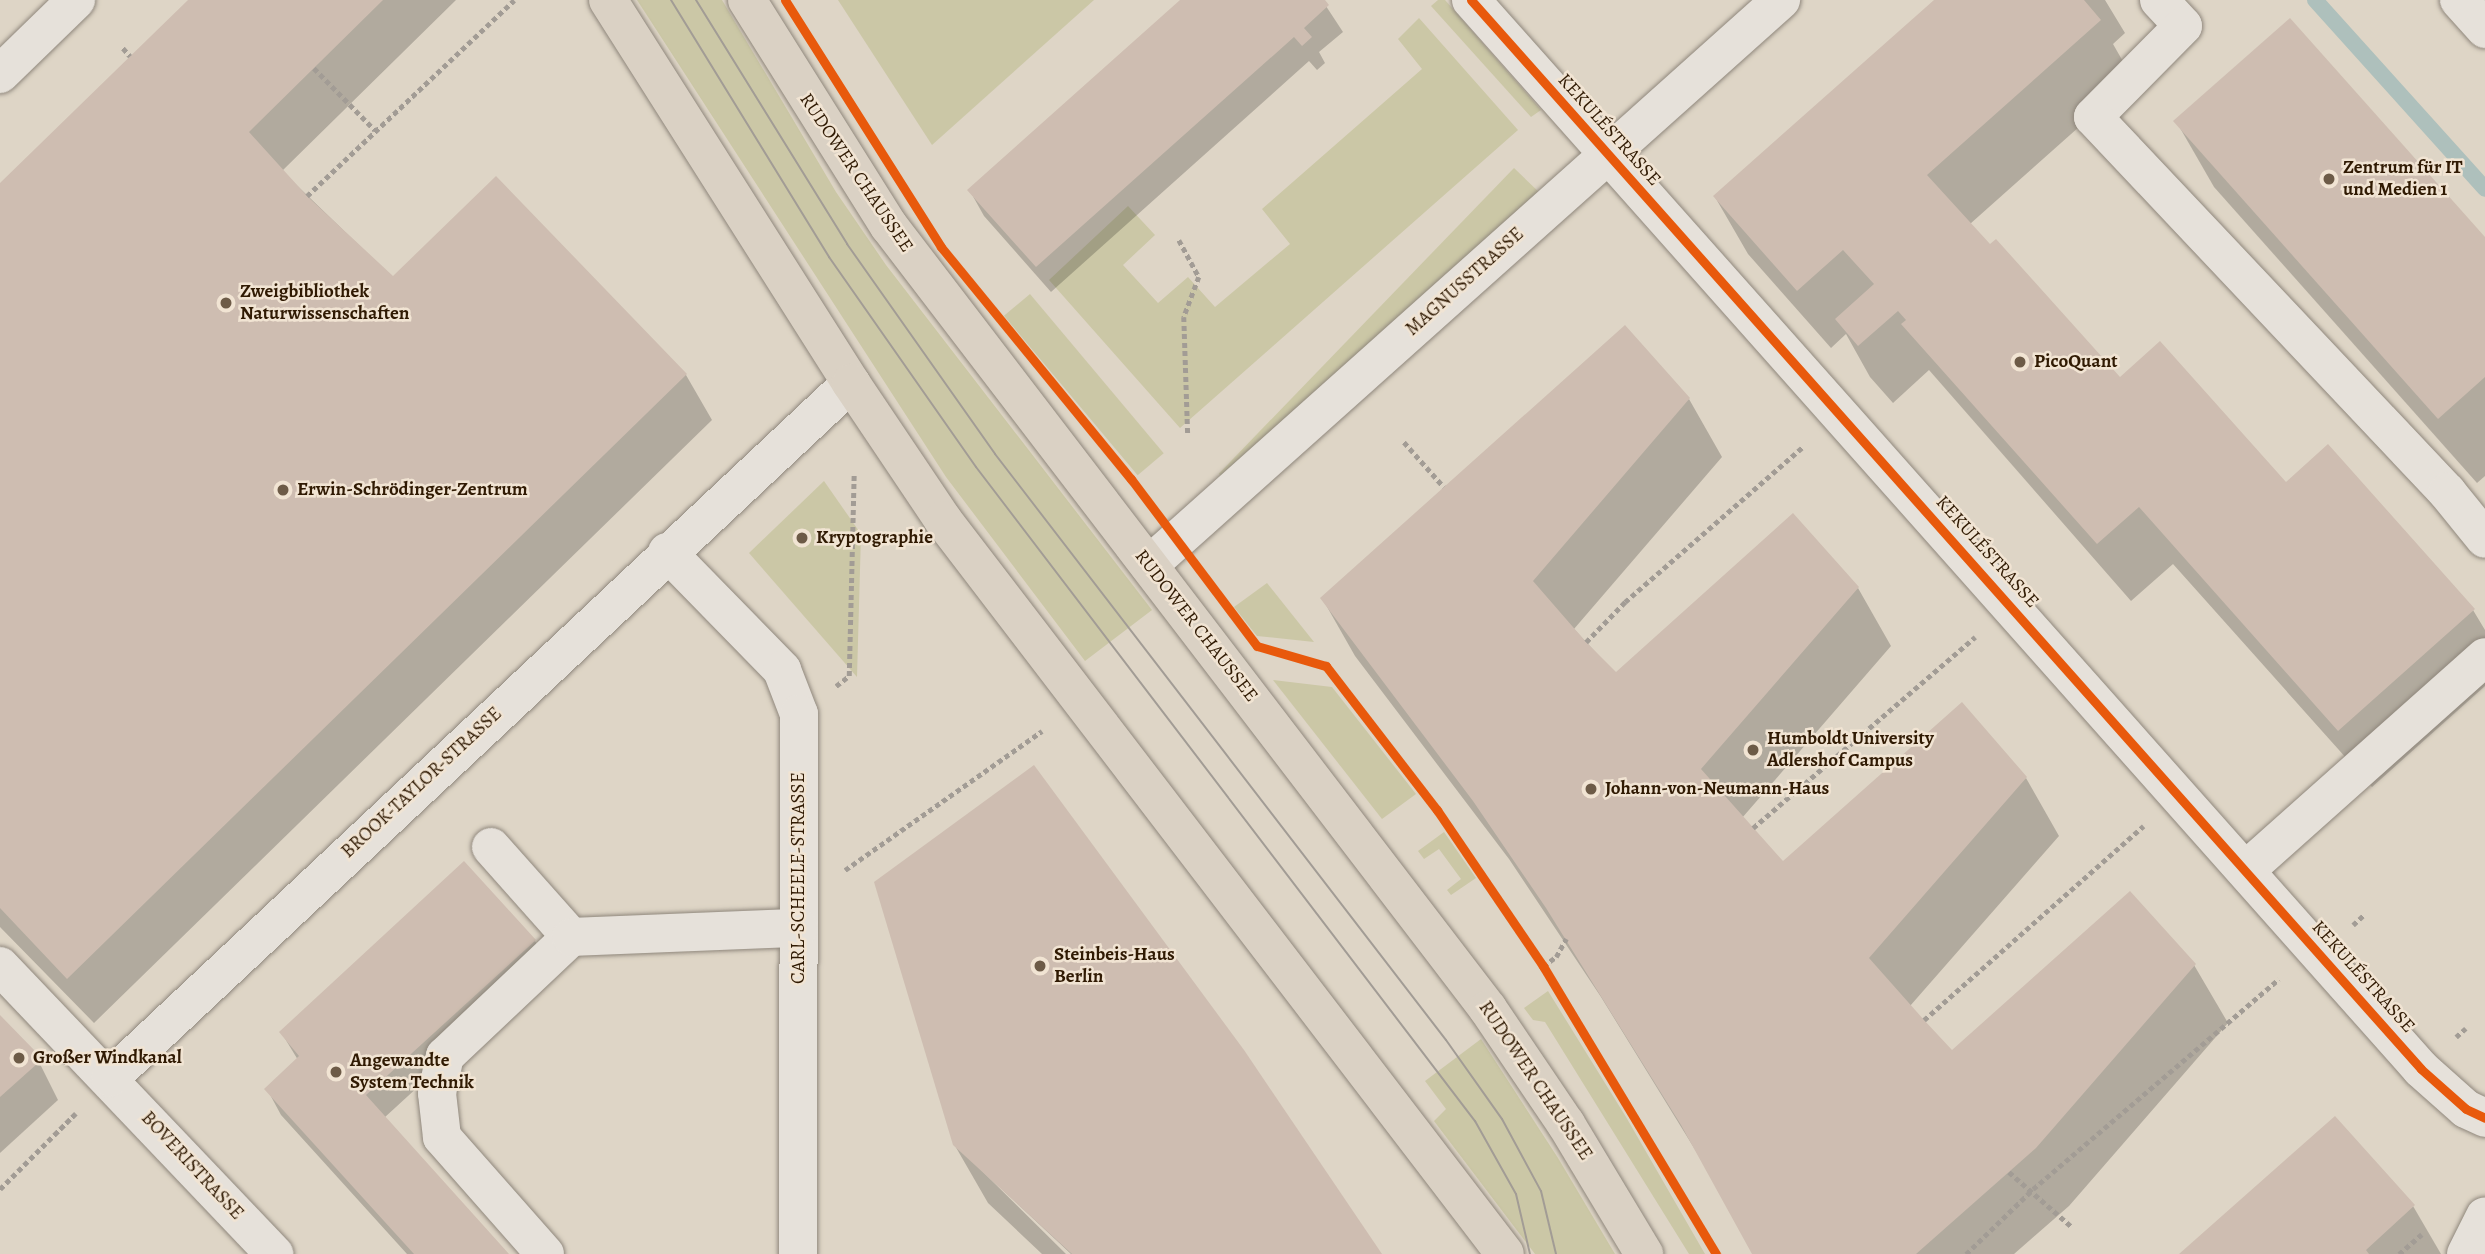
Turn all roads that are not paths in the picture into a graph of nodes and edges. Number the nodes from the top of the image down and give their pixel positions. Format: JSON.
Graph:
{"nodes":[{"id":1,"x":76,"y":0,"type":"edge"},
{"id":2,"x":608,"y":0,"type":"edge"},
{"id":3,"x":747,"y":0,"type":"edge"},
{"id":4,"x":1471,"y":0,"type":"edge"},
{"id":5,"x":1781,"y":0,"type":"edge"},
{"id":6,"x":2159,"y":0,"type":"edge"},
{"id":7,"x":2459,"y":0,"type":"edge"},
{"id":8,"x":2485,"y":29,"type":"edge"},
{"id":9,"x":0,"y":74,"type":"edge"},
{"id":10,"x":1608,"y":156,"type":"junction"},
{"id":11,"x":850,"y":383,"type":"junction"},
{"id":12,"x":2485,"y":539,"type":"edge"},
{"id":13,"x":667,"y":552,"type":"junction"},
{"id":14,"x":1149,"y":565,"type":"junction"},
{"id":15,"x":2485,"y":657,"type":"edge"},
{"id":16,"x":491,"y":847,"type":"dead end"},
{"id":17,"x":2246,"y":870,"type":"junction"},
{"id":18,"x":799,"y":916,"type":"junction"},
{"id":19,"x":571,"y":937,"type":"junction"},
{"id":20,"x":0,"y":967,"type":"edge"},
{"id":21,"x":110,"y":1078,"type":"junction"},
{"id":22,"x":2485,"y":1118,"type":"edge"},
{"id":23,"x":2485,"y":1216,"type":"edge"},
{"id":24,"x":1504,"y":1253,"type":"edge"},
{"id":25,"x":274,"y":1254,"type":"edge"},
{"id":26,"x":545,"y":1254,"type":"edge"},
{"id":27,"x":798,"y":1254,"type":"edge"},
{"id":28,"x":1644,"y":1254,"type":"edge"},
{"id":29,"x":2466,"y":1254,"type":"edge"}],
"edges":[{"from":1,"to":9,"type":"street"},
{"from":2,"to":11,"type":"main road"},
{"from":3,"to":14,"type":"main road","name":"RUDOWER CHAUSSEE"},
{"from":4,"to":10,"type":"street","name":"KEKULÉSTRASSE"},
{"from":5,"to":10,"type":"street","name":"MAGNUSSTRASSE"},
{"from":6,"to":12,"type":"street"},
{"from":7,"to":8,"type":"street"},
{"from":10,"to":14,"type":"street","name":"MAGNUSSTRASSE"},
{"from":10,"to":17,"type":"street","name":"KEKULÉSTRASSE"},
{"from":11,"to":13,"type":"street","name":"BROOK-TAYLOR-STRASSE"},
{"from":11,"to":24,"type":"main road"},
{"from":13,"to":18,"type":"street","name":"CARL-SCHEELE-STRASSE"},
{"from":13,"to":21,"type":"street","name":"BROOK-TAYLOR-STRASSE"},
{"from":14,"to":28,"type":"main road","name":"RUDOWER CHAUSSEE"},
{"from":15,"to":17,"type":"street"},
{"from":16,"to":19,"type":"street"},
{"from":17,"to":22,"type":"street","name":"KEKULÉSTRASSE"},
{"from":18,"to":19,"type":"street"},
{"from":18,"to":27,"type":"street","name":"CARL-SCHEELE-STRASSE"},
{"from":19,"to":26,"type":"street"},
{"from":20,"to":21,"type":"street","name":"BOVERISTRASSE"},
{"from":21,"to":25,"type":"street","name":"BOVERISTRASSE"},
{"from":23,"to":29,"type":"street"}]}
